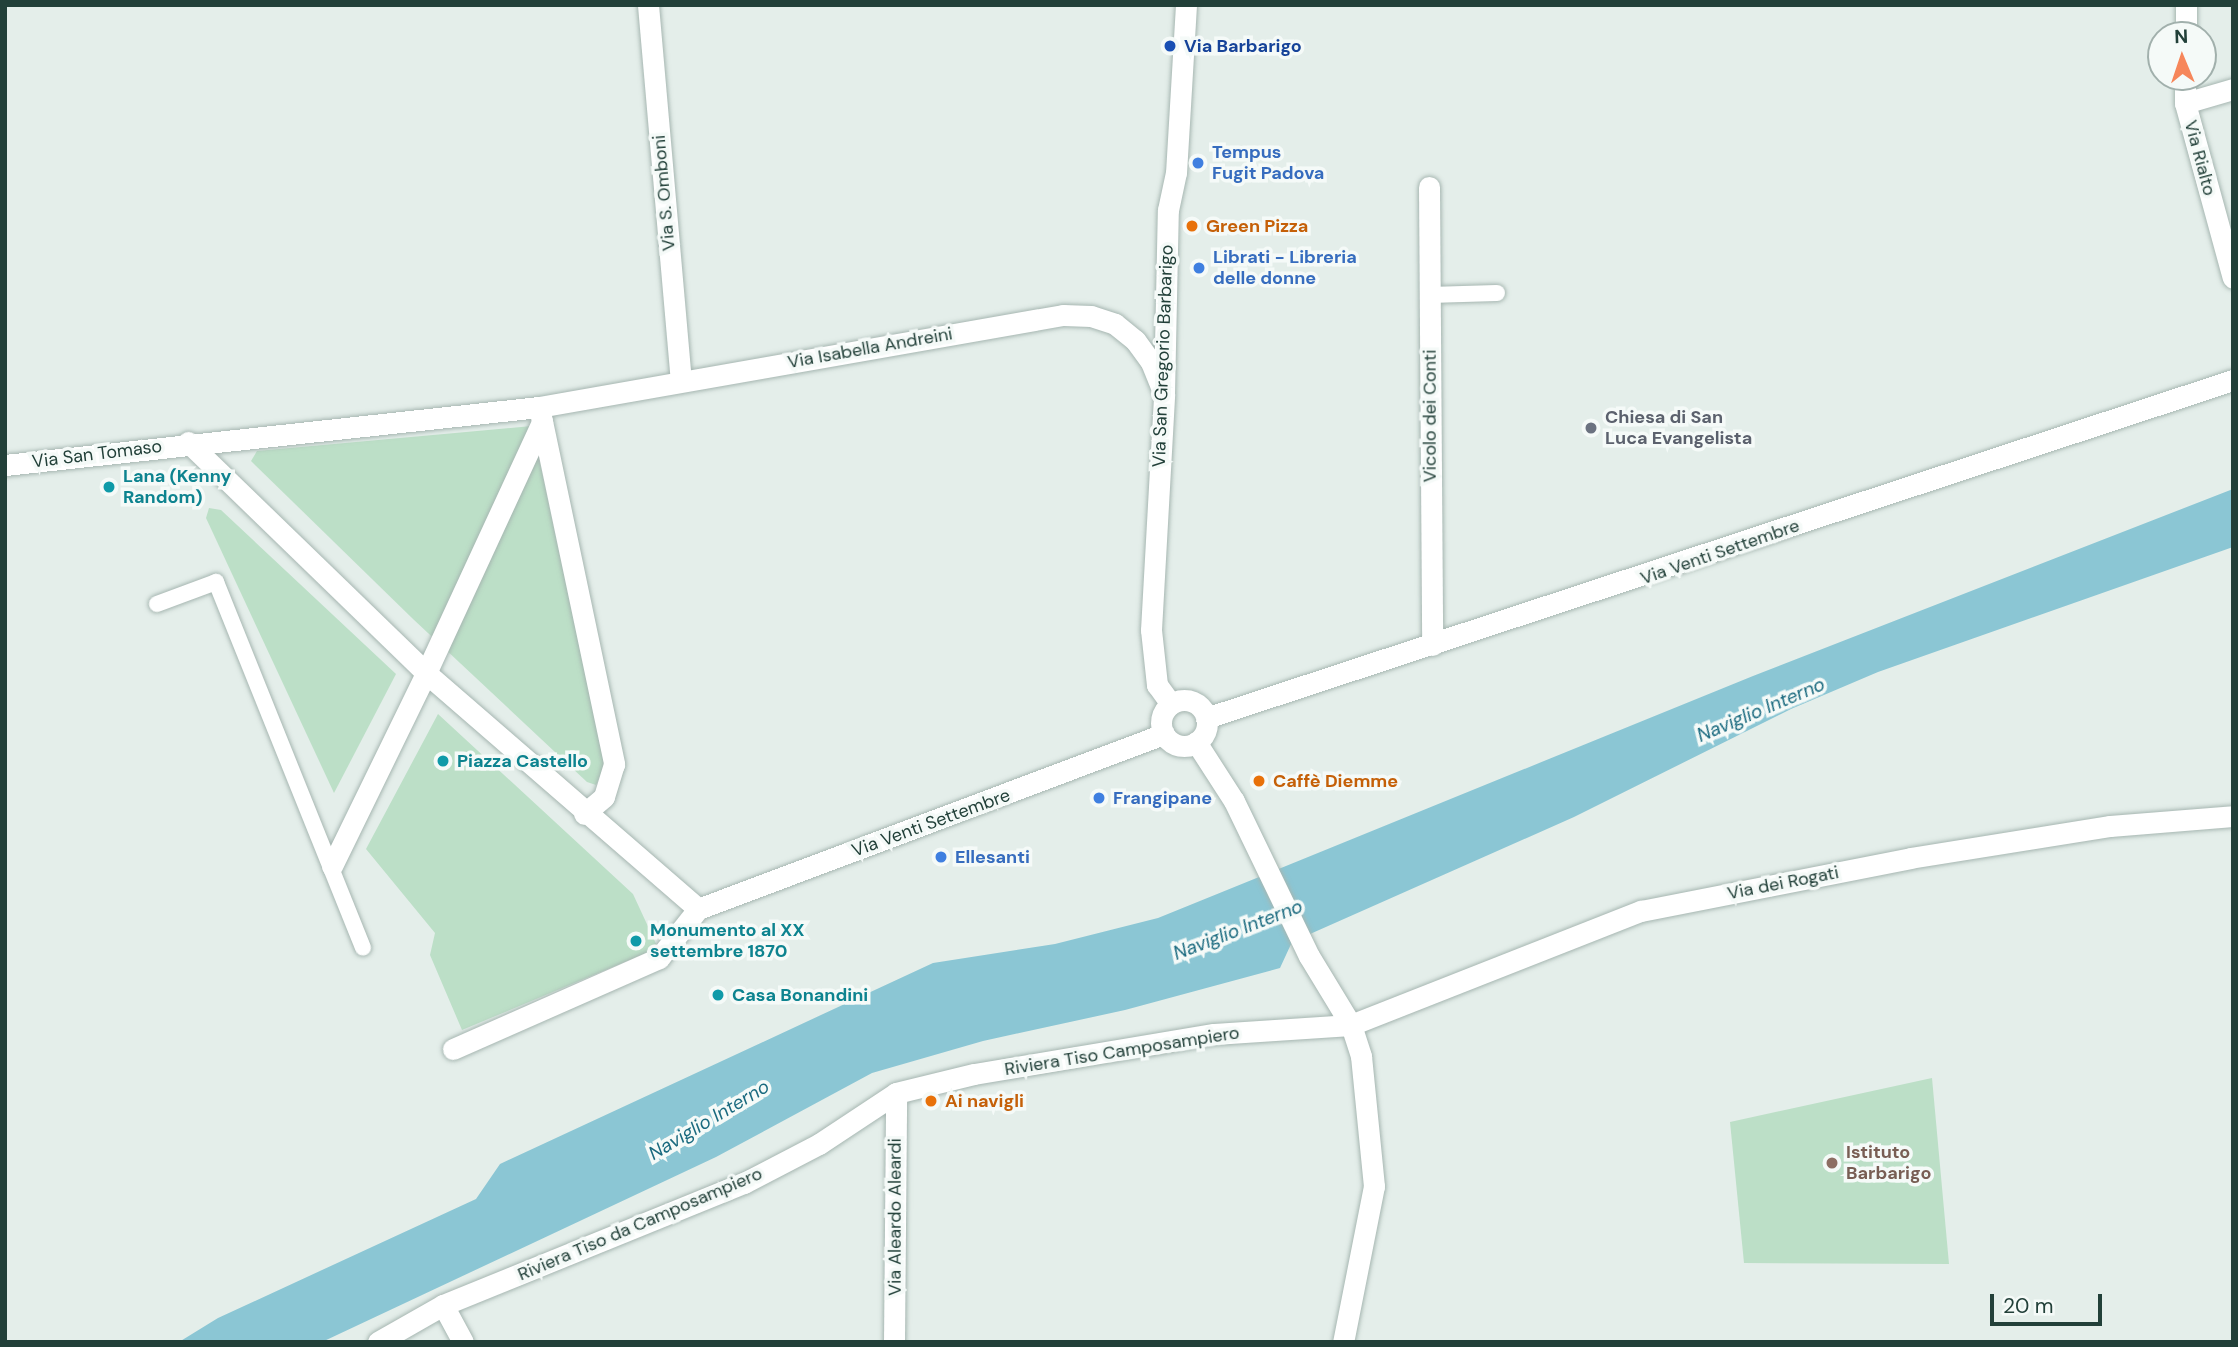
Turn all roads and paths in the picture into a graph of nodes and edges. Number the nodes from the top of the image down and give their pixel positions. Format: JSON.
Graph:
{"nodes":[{"id":1,"x":648,"y":5,"type":"edge"},
{"id":2,"x":1186,"y":5,"type":"edge"},
{"id":3,"x":2233,"y":89,"type":"edge"},
{"id":4,"x":2185,"y":91,"type":"edge"},
{"id":5,"x":2185,"y":103,"type":"junction"},
{"id":6,"x":1429,"y":187,"type":"dead end"},
{"id":7,"x":2233,"y":278,"type":"edge"},
{"id":8,"x":1497,"y":293,"type":"dead end"},
{"id":9,"x":1429,"y":295,"type":"junction"},
{"id":10,"x":2233,"y":380,"type":"edge"},
{"id":11,"x":681,"y":381,"type":"junction"},
{"id":12,"x":1164,"y":394,"type":"junction"},
{"id":13,"x":541,"y":415,"type":"junction"},
{"id":14,"x":188,"y":442,"type":"junction"},
{"id":15,"x":5,"y":465,"type":"edge"},
{"id":16,"x":158,"y":604,"type":"dead end"},
{"id":17,"x":1432,"y":645,"type":"junction"},
{"id":18,"x":426,"y":673,"type":"junction"},
{"id":19,"x":1171,"y":704,"type":"junction"},
{"id":20,"x":1206,"y":718,"type":"junction"},
{"id":21,"x":1164,"y":734,"type":"junction"},
{"id":22,"x":1196,"y":742,"type":"junction"},
{"id":23,"x":584,"y":814,"type":"junction"},
{"id":24,"x":2233,"y":816,"type":"edge"},
{"id":25,"x":332,"y":866,"type":"junction"},
{"id":26,"x":698,"y":909,"type":"junction"},
{"id":27,"x":363,"y":948,"type":"dead end"},
{"id":28,"x":1351,"y":1025,"type":"junction"},
{"id":29,"x":453,"y":1049,"type":"dead end"},
{"id":30,"x":895,"y":1093,"type":"junction"},
{"id":31,"x":443,"y":1305,"type":"junction"},
{"id":32,"x":378,"y":1342,"type":"edge"},
{"id":33,"x":463,"y":1342,"type":"edge"},
{"id":34,"x":894,"y":1342,"type":"edge"},
{"id":35,"x":1343,"y":1342,"type":"edge"}],
"edges":[{"from":1,"to":11,"type":"street","name":"Via S. Omboni"},
{"from":2,"to":12,"type":"street","name":"Via San Gregorio Barbarigo"},
{"from":3,"to":5,"type":"street"},
{"from":4,"to":5,"type":"street","name":"Via Rialto"},
{"from":5,"to":7,"type":"street","name":"Via Rialto"},
{"from":6,"to":9,"type":"street","name":"Vicolo dei Conti"},
{"from":8,"to":9,"type":"lane"},
{"from":9,"to":17,"type":"street","name":"Vicolo dei Conti"},
{"from":10,"to":17,"type":"street","name":"Via Venti Settembre"},
{"from":11,"to":12,"type":"street","name":"Via Isabella Andreini"},
{"from":11,"to":13,"type":"street","name":"Via Isabella Andreini"},
{"from":12,"to":19,"type":"street","name":"Via San Gregorio Barbarigo"},
{"from":13,"to":14,"type":"street"},
{"from":13,"to":18,"type":"street"},
{"from":13,"to":23,"type":"street"},
{"from":14,"to":15,"type":"street","name":"Via San Tomaso"},
{"from":14,"to":18,"type":"street"},
{"from":16,"to":25,"type":"lane"},
{"from":17,"to":20,"type":"street","name":"Via Venti Settembre"},
{"from":18,"to":23,"type":"street"},
{"from":18,"to":25,"type":"street"},
{"from":19,"to":20,"type":"street"},
{"from":19,"to":21,"type":"street"},
{"from":20,"to":22,"type":"street"},
{"from":21,"to":22,"type":"street"},
{"from":21,"to":26,"type":"street","name":"Via Venti Settembre"},
{"from":22,"to":28,"type":"street"},
{"from":23,"to":26,"type":"street"},
{"from":24,"to":28,"type":"street","name":"Via dei Rogati"},
{"from":25,"to":27,"type":"lane"},
{"from":26,"to":29,"type":"street"},
{"from":28,"to":30,"type":"street","name":"Riviera Tiso Camposampiero"},
{"from":28,"to":35,"type":"street"},
{"from":30,"to":31,"type":"street","name":"Riviera Tiso da Camposampiero"},
{"from":30,"to":34,"type":"street","name":"Via Aleardo Aleardi"},
{"from":31,"to":32,"type":"street","name":"Riviera Tiso da Camposampiero"},
{"from":31,"to":33,"type":"street"}]}
